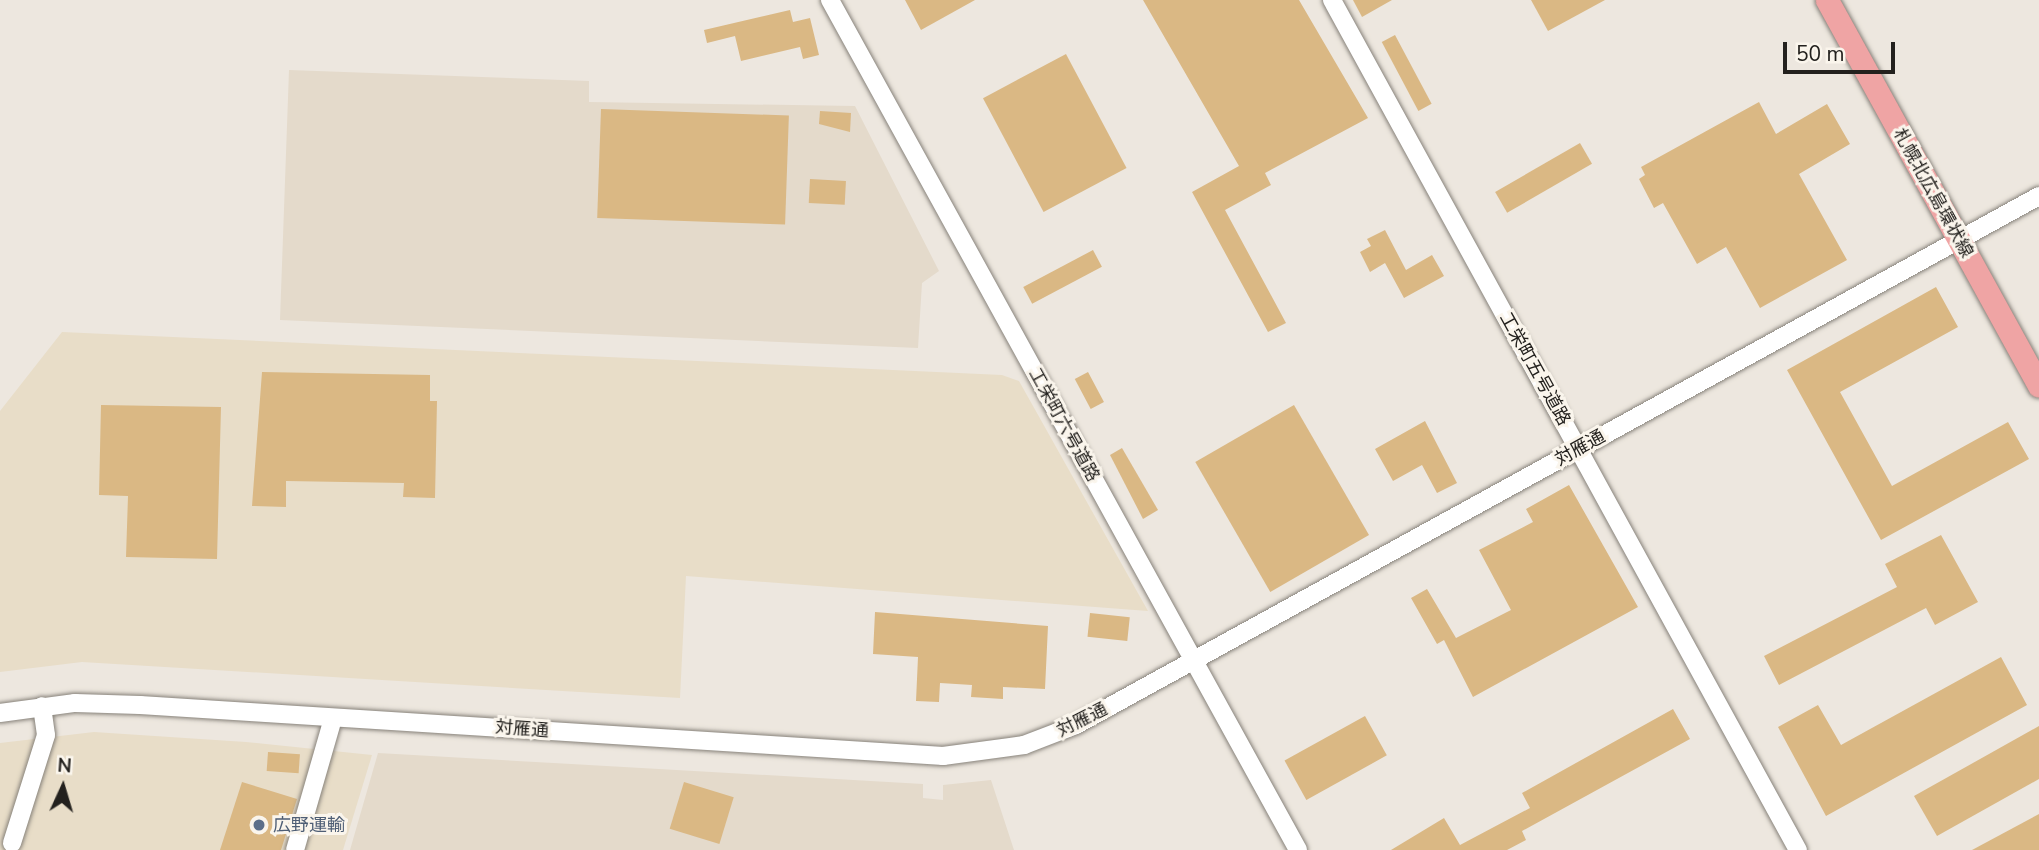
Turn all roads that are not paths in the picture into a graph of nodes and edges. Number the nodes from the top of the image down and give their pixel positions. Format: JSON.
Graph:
{"nodes":[{"id":1,"x":830,"y":0,"type":"edge"},
{"id":2,"x":1332,"y":0,"type":"edge"},
{"id":3,"x":1827,"y":0,"type":"edge"},
{"id":4,"x":2039,"y":196,"type":"edge"},
{"id":5,"x":1959,"y":240,"type":"junction"},
{"id":6,"x":2039,"y":386,"type":"edge"},
{"id":7,"x":1579,"y":449,"type":"junction"},
{"id":8,"x":1194,"y":661,"type":"junction"},
{"id":9,"x":42,"y":706,"type":"junction"},
{"id":10,"x":0,"y":713,"type":"edge"},
{"id":11,"x":333,"y":718,"type":"junction"},
{"id":12,"x":12,"y":843,"type":"dead end"},
{"id":13,"x":295,"y":850,"type":"edge"},
{"id":14,"x":1298,"y":850,"type":"edge"},
{"id":15,"x":1798,"y":850,"type":"edge"}],
"edges":[{"from":1,"to":8,"type":"street","name":"工栄町六号道路"},
{"from":2,"to":7,"type":"street","name":"工栄町五号道路"},
{"from":3,"to":5,"type":"main road","name":"札幌北広島環状線"},
{"from":4,"to":5,"type":"street","name":"対雁通"},
{"from":5,"to":6,"type":"main road","name":"札幌北広島環状線"},
{"from":5,"to":7,"type":"street","name":"対雁通"},
{"from":7,"to":8,"type":"street","name":"対雁通"},
{"from":7,"to":15,"type":"street","name":"工栄町五号道路"},
{"from":8,"to":11,"type":"street","name":"対雁通"},
{"from":8,"to":14,"type":"street","name":"工栄町六号道路"},
{"from":9,"to":10,"type":"street","name":"対雁通"},
{"from":9,"to":11,"type":"street","name":"対雁通"},
{"from":9,"to":12,"type":"street"},
{"from":11,"to":13,"type":"street"}]}
